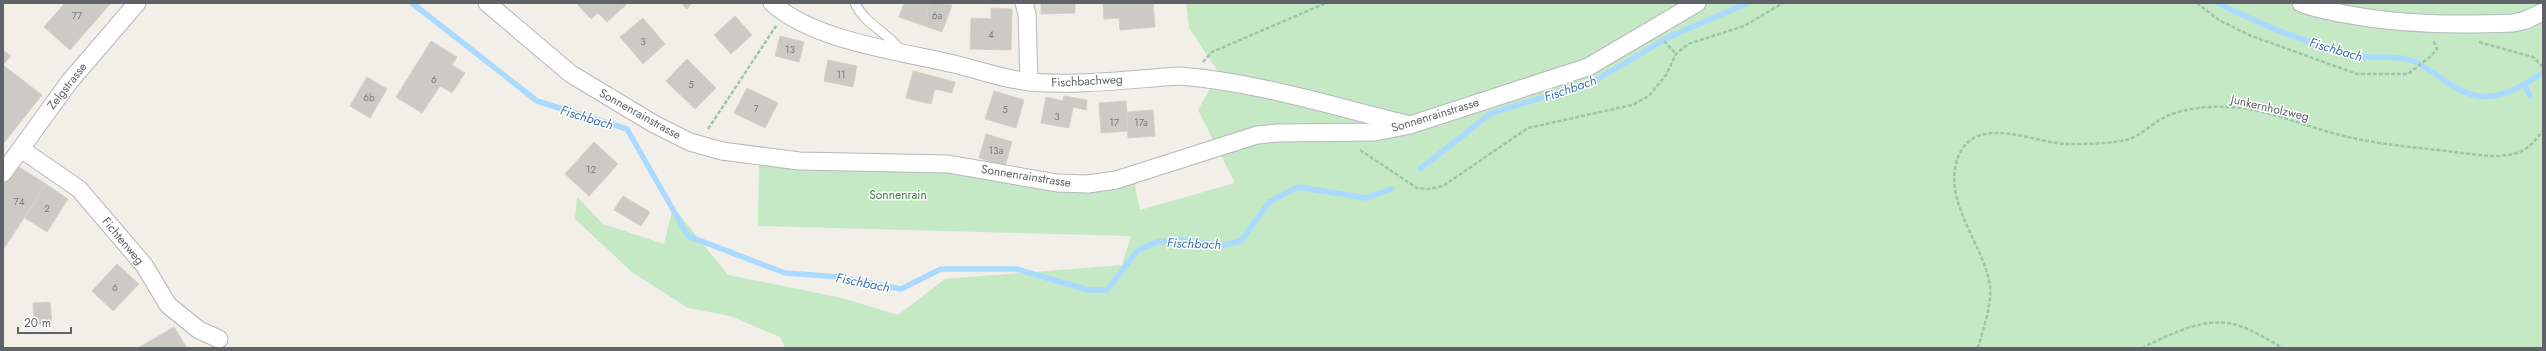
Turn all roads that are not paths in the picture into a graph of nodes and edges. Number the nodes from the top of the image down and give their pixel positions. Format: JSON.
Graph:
{"nodes":[{"id":1,"x":137,"y":3,"type":"edge"},
{"id":2,"x":487,"y":3,"type":"edge"},
{"id":3,"x":772,"y":3,"type":"edge"},
{"id":4,"x":855,"y":3,"type":"edge"},
{"id":5,"x":1024,"y":3,"type":"edge"},
{"id":6,"x":1697,"y":3,"type":"edge"},
{"id":7,"x":2306,"y":5,"type":"edge"},
{"id":8,"x":2543,"y":12,"type":"edge"},
{"id":9,"x":902,"y":52,"type":"junction"},
{"id":10,"x":1029,"y":82,"type":"junction"},
{"id":11,"x":1410,"y":125,"type":"junction"},
{"id":12,"x":21,"y":149,"type":"junction"},
{"id":13,"x":3,"y":173,"type":"edge"},
{"id":14,"x":219,"y":339,"type":"dead end"}],
"edges":[{"from":1,"to":12,"type":"street","name":"Zelgstrasse"},
{"from":2,"to":11,"type":"street","name":"Sonnenrainstrasse"},
{"from":3,"to":9,"type":"street","name":"Fischbachweg"},
{"from":4,"to":9,"type":"lane"},
{"from":5,"to":10,"type":"street"},
{"from":6,"to":11,"type":"street","name":"Sonnenrainstrasse"},
{"from":7,"to":8,"type":"street"},
{"from":9,"to":10,"type":"street","name":"Fischbachweg"},
{"from":10,"to":11,"type":"street","name":"Fischbachweg"},
{"from":12,"to":13,"type":"street","name":"Zelgstrasse"},
{"from":12,"to":14,"type":"street","name":"Fichtenweg"}]}
